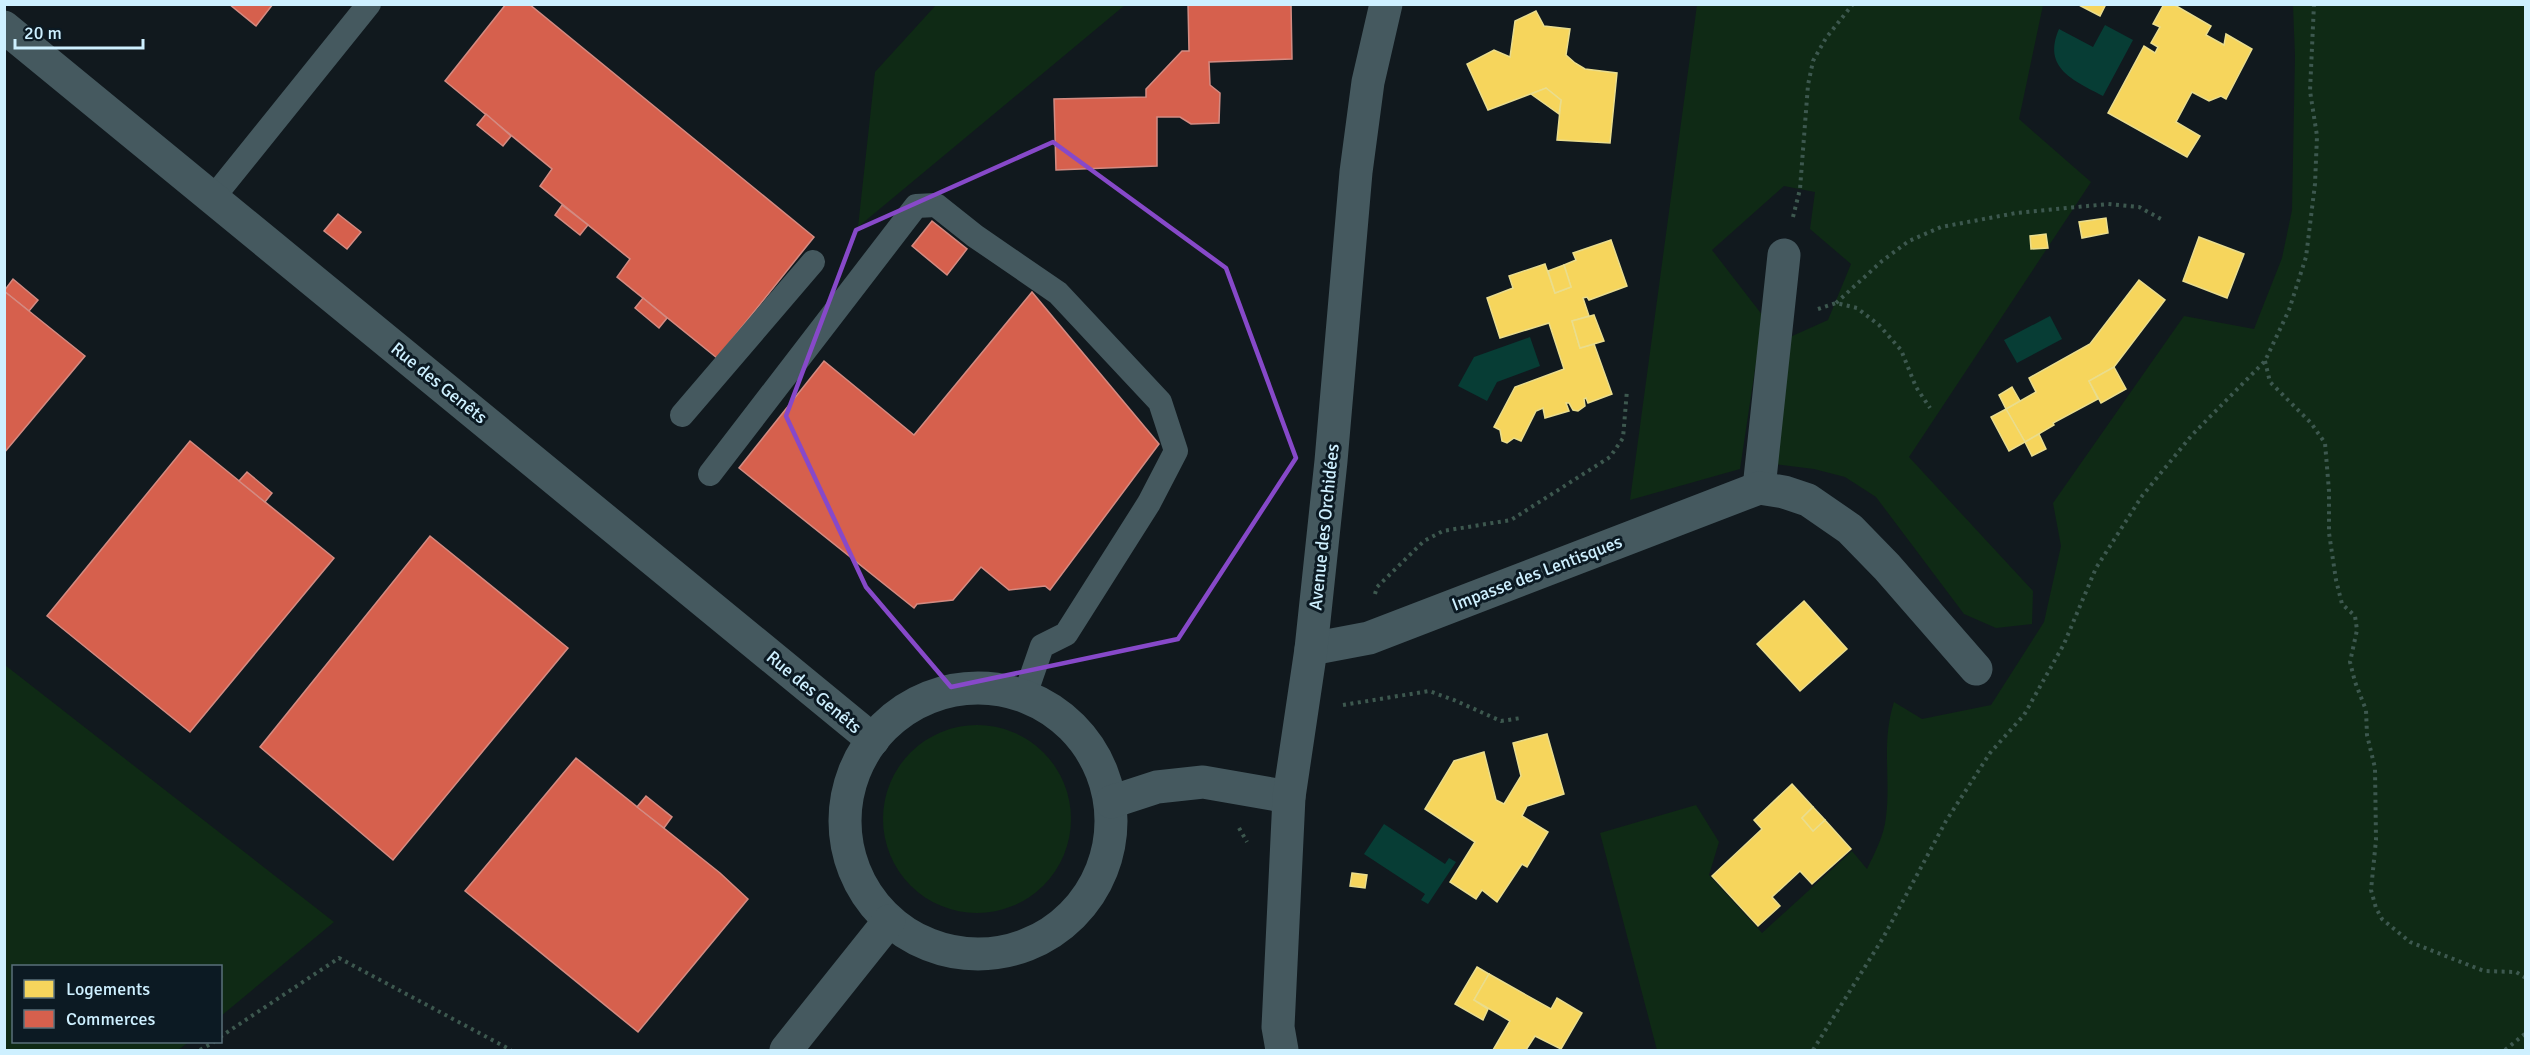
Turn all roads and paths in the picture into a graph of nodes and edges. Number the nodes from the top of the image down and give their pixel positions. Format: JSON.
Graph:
{"nodes":[{"id":1,"x":369,"y":4,"type":"edge"},
{"id":2,"x":1386,"y":4,"type":"edge"},
{"id":3,"x":1853,"y":4,"type":"edge"},
{"id":4,"x":2314,"y":4,"type":"edge"},
{"id":5,"x":4,"y":27,"type":"edge"},
{"id":6,"x":212,"y":199,"type":"junction"},
{"id":7,"x":2161,"y":219,"type":"dead end"},
{"id":8,"x":1784,"y":255,"type":"joint"},
{"id":9,"x":813,"y":262,"type":"dead end"},
{"id":10,"x":1836,"y":303,"type":"junction"},
{"id":11,"x":1776,"y":338,"type":"junction"},
{"id":12,"x":2265,"y":361,"type":"junction"},
{"id":13,"x":1627,"y":390,"type":"dead end"},
{"id":14,"x":1930,"y":408,"type":"dead end"},
{"id":15,"x":682,"y":415,"type":"dead end"},
{"id":16,"x":710,"y":474,"type":"dead end"},
{"id":17,"x":1759,"y":488,"type":"junction"},
{"id":18,"x":1369,"y":638,"type":"junction"},
{"id":19,"x":1311,"y":649,"type":"junction"},
{"id":20,"x":1976,"y":669,"type":"dead end"},
{"id":21,"x":1025,"y":695,"type":"junction"},
{"id":22,"x":1303,"y":709,"type":"junction"},
{"id":23,"x":1521,"y":718,"type":"dead end"},
{"id":24,"x":873,"y":740,"type":"junction"},
{"id":25,"x":1289,"y":797,"type":"junction"},
{"id":26,"x":1111,"y":802,"type":"junction"},
{"id":27,"x":889,"y":921,"type":"junction"},
{"id":28,"x":2526,"y":978,"type":"edge"},
{"id":29,"x":2526,"y":1033,"type":"edge"},
{"id":30,"x":222,"y":1036,"type":"edge"},
{"id":31,"x":511,"y":1050,"type":"edge"},
{"id":32,"x":786,"y":1050,"type":"edge"},
{"id":33,"x":1282,"y":1050,"type":"edge"},
{"id":34,"x":1813,"y":1050,"type":"edge"},
{"id":35,"x":2505,"y":1050,"type":"edge"}],
"edges":[{"from":1,"to":6,"type":"lane"},
{"from":2,"to":19,"type":"street","name":"Avenue des Orchidées"},
{"from":3,"to":8,"type":"path"},
{"from":4,"to":12,"type":"path"},
{"from":5,"to":6,"type":"street","name":"Rue des Genêts"},
{"from":6,"to":24,"type":"street","name":"Rue des Genêts"},
{"from":7,"to":10,"type":"path"},
{"from":8,"to":11,"type":"street"},
{"from":9,"to":15,"type":"lane"},
{"from":10,"to":11,"type":"path"},
{"from":10,"to":14,"type":"path"},
{"from":11,"to":17,"type":"street"},
{"from":12,"to":28,"type":"path"},
{"from":12,"to":34,"type":"path"},
{"from":13,"to":18,"type":"path"},
{"from":16,"to":21,"type":"lane"},
{"from":17,"to":18,"type":"street","name":"Impasse des Lentisques"},
{"from":17,"to":20,"type":"street"},
{"from":18,"to":19,"type":"street","name":"Impasse des Lentisques"},
{"from":19,"to":22,"type":"street","name":"Avenue des Orchidées"},
{"from":21,"to":24,"type":"street"},
{"from":21,"to":26,"type":"street"},
{"from":22,"to":23,"type":"path"},
{"from":22,"to":25,"type":"street","name":"Avenue des Orchidées"},
{"from":24,"to":27,"type":"street"},
{"from":25,"to":26,"type":"street"},
{"from":25,"to":33,"type":"street","name":"Avenue des Orchidées"},
{"from":26,"to":27,"type":"street"},
{"from":27,"to":32,"type":"street"},
{"from":29,"to":35,"type":"path"},
{"from":30,"to":31,"type":"path"}]}
